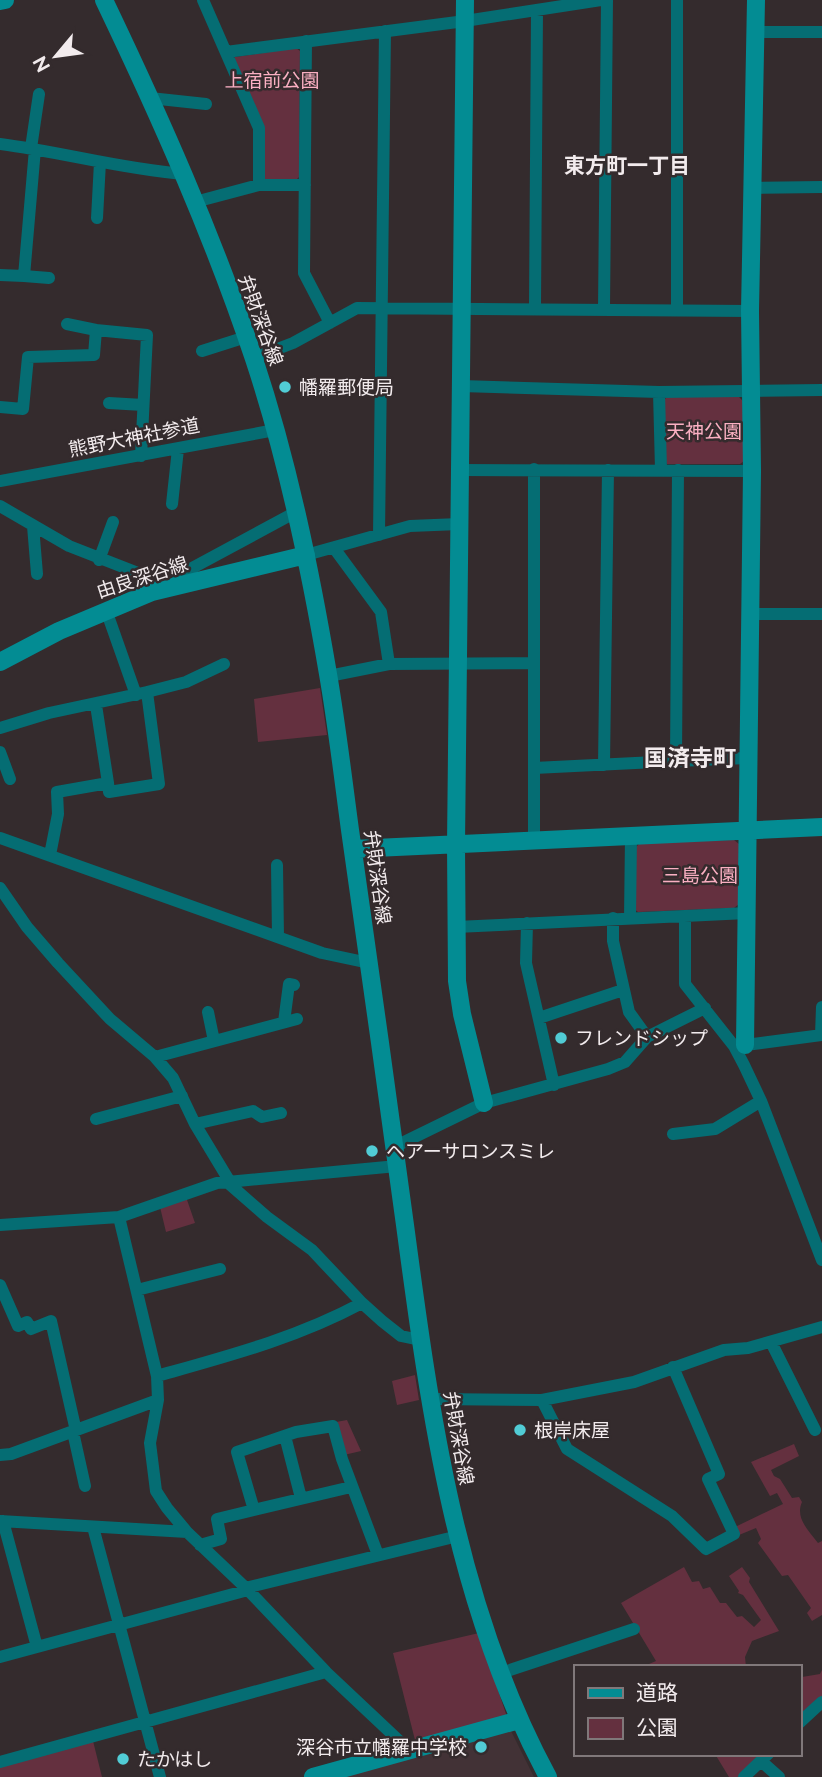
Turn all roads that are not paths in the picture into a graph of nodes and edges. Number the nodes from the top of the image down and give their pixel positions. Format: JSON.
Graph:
{"nodes":[{"id":1,"x":104,"y":0,"type":"edge"},
{"id":2,"x":203,"y":0,"type":"edge"},
{"id":3,"x":465,"y":0,"type":"edge"},
{"id":4,"x":601,"y":0,"type":"edge"},
{"id":5,"x":607,"y":0,"type":"edge"},
{"id":6,"x":677,"y":0,"type":"edge"},
{"id":7,"x":756,"y":0,"type":"edge"},
{"id":8,"x":537,"y":10,"type":"junction"},
{"id":9,"x":465,"y":21,"type":"junction"},
{"id":10,"x":385,"y":31,"type":"junction"},
{"id":11,"x":756,"y":32,"type":"junction"},
{"id":12,"x":822,"y":32,"type":"edge"},
{"id":13,"x":306,"y":41,"type":"junction"},
{"id":14,"x":226,"y":52,"type":"junction"},
{"id":15,"x":39,"y":94,"type":"dead end"},
{"id":16,"x":150,"y":98,"type":"junction"},
{"id":17,"x":206,"y":104,"type":"dead end"},
{"id":18,"x":0,"y":144,"type":"edge"},
{"id":19,"x":33,"y":148,"type":"junction"},
{"id":20,"x":100,"y":162,"type":"junction"},
{"id":21,"x":183,"y":174,"type":"junction"},
{"id":22,"x":259,"y":185,"type":"junction"},
{"id":23,"x":305,"y":185,"type":"junction"},
{"id":24,"x":822,"y":187,"type":"edge"},
{"id":25,"x":753,"y":188,"type":"junction"},
{"id":26,"x":195,"y":202,"type":"junction"},
{"id":27,"x":97,"y":218,"type":"dead end"},
{"id":28,"x":0,"y":275,"type":"edge"},
{"id":29,"x":24,"y":276,"type":"junction"},
{"id":30,"x":49,"y":278,"type":"dead end"},
{"id":31,"x":382,"y":307,"type":"junction"},
{"id":32,"x":461,"y":307,"type":"junction"},
{"id":33,"x":535,"y":308,"type":"junction"},
{"id":34,"x":604,"y":309,"type":"junction"},
{"id":35,"x":677,"y":310,"type":"junction"},
{"id":36,"x":750,"y":311,"type":"junction"},
{"id":37,"x":330,"y":323,"type":"junction"},
{"id":38,"x":67,"y":324,"type":"dead end"},
{"id":39,"x":96,"y":330,"type":"junction"},
{"id":40,"x":246,"y":337,"type":"junction"},
{"id":41,"x":202,"y":351,"type":"dead end"},
{"id":42,"x":254,"y":358,"type":"junction"},
{"id":43,"x":461,"y":386,"type":"junction"},
{"id":44,"x":822,"y":390,"type":"edge"},
{"id":45,"x":659,"y":391,"type":"junction"},
{"id":46,"x":751,"y":391,"type":"junction"},
{"id":47,"x":109,"y":403,"type":"dead end"},
{"id":48,"x":143,"y":405,"type":"junction"},
{"id":49,"x":0,"y":407,"type":"edge"},
{"id":50,"x":275,"y":430,"type":"junction"},
{"id":51,"x":178,"y":449,"type":"junction"},
{"id":52,"x":141,"y":456,"type":"junction"},
{"id":53,"x":534,"y":469,"type":"junction"},
{"id":54,"x":460,"y":470,"type":"junction"},
{"id":55,"x":608,"y":470,"type":"junction"},
{"id":56,"x":661,"y":470,"type":"junction"},
{"id":57,"x":678,"y":470,"type":"junction"},
{"id":58,"x":751,"y":471,"type":"junction"},
{"id":59,"x":0,"y":481,"type":"edge"},
{"id":60,"x":172,"y":505,"type":"dead end"},
{"id":61,"x":0,"y":506,"type":"edge"},
{"id":62,"x":296,"y":512,"type":"junction"},
{"id":63,"x":113,"y":522,"type":"dead end"},
{"id":64,"x":459,"y":524,"type":"junction"},
{"id":65,"x":33,"y":526,"type":"junction"},
{"id":66,"x":379,"y":535,"type":"junction"},
{"id":67,"x":334,"y":548,"type":"junction"},
{"id":68,"x":306,"y":555,"type":"junction"},
{"id":69,"x":99,"y":560,"type":"junction"},
{"id":70,"x":37,"y":574,"type":"dead end"},
{"id":71,"x":174,"y":587,"type":"junction"},
{"id":72,"x":106,"y":610,"type":"junction"},
{"id":73,"x":750,"y":614,"type":"junction"},
{"id":74,"x":822,"y":614,"type":"edge"},
{"id":75,"x":0,"y":663,"type":"edge"},
{"id":76,"x":458,"y":663,"type":"junction"},
{"id":77,"x":534,"y":663,"type":"junction"},
{"id":78,"x":224,"y":664,"type":"dead end"},
{"id":79,"x":389,"y":664,"type":"junction"},
{"id":80,"x":329,"y":676,"type":"junction"},
{"id":81,"x":142,"y":694,"type":"junction"},
{"id":82,"x":96,"y":705,"type":"junction"},
{"id":83,"x":0,"y":727,"type":"edge"},
{"id":84,"x":0,"y":751,"type":"edge"},
{"id":85,"x":748,"y":758,"type":"junction"},
{"id":86,"x":676,"y":761,"type":"junction"},
{"id":87,"x":604,"y":765,"type":"junction"},
{"id":88,"x":534,"y":768,"type":"junction"},
{"id":89,"x":10,"y":779,"type":"dead end"},
{"id":90,"x":108,"y":783,"type":"junction"},
{"id":91,"x":822,"y":827,"type":"edge"},
{"id":92,"x":748,"y":829,"type":"junction"},
{"id":93,"x":631,"y":836,"type":"junction"},
{"id":94,"x":0,"y":838,"type":"edge"},
{"id":95,"x":534,"y":841,"type":"junction"},
{"id":96,"x":456,"y":845,"type":"junction"},
{"id":97,"x":353,"y":849,"type":"junction"},
{"id":98,"x":50,"y":855,"type":"junction"},
{"id":99,"x":277,"y":865,"type":"dead end"},
{"id":100,"x":0,"y":888,"type":"edge"},
{"id":101,"x":747,"y":913,"type":"junction"},
{"id":102,"x":685,"y":916,"type":"junction"},
{"id":103,"x":613,"y":918,"type":"junction"},
{"id":104,"x":630,"y":918,"type":"junction"},
{"id":105,"x":527,"y":923,"type":"junction"},
{"id":106,"x":456,"y":927,"type":"junction"},
{"id":107,"x":278,"y":937,"type":"junction"},
{"id":108,"x":369,"y":963,"type":"junction"},
{"id":109,"x":294,"y":985,"type":"dead end"},
{"id":110,"x":624,"y":990,"type":"junction"},
{"id":111,"x":822,"y":1007,"type":"edge"},
{"id":112,"x":705,"y":1008,"type":"junction"},
{"id":113,"x":208,"y":1012,"type":"dead end"},
{"id":114,"x":539,"y":1018,"type":"junction"},
{"id":115,"x":822,"y":1035,"type":"edge"},
{"id":116,"x":647,"y":1037,"type":"junction"},
{"id":117,"x":214,"y":1041,"type":"junction"},
{"id":118,"x":740,"y":1046,"type":"junction"},
{"id":119,"x":155,"y":1057,"type":"junction"},
{"id":120,"x":554,"y":1085,"type":"junction"},
{"id":121,"x":182,"y":1096,"type":"junction"},
{"id":122,"x":761,"y":1101,"type":"junction"},
{"id":123,"x":484,"y":1103,"type":"junction"},
{"id":124,"x":281,"y":1113,"type":"dead end"},
{"id":125,"x":96,"y":1119,"type":"dead end"},
{"id":126,"x":195,"y":1125,"type":"junction"},
{"id":127,"x":673,"y":1134,"type":"dead end"},
{"id":128,"x":394,"y":1147,"type":"junction"},
{"id":129,"x":397,"y":1166,"type":"junction"},
{"id":130,"x":229,"y":1182,"type":"junction"},
{"id":131,"x":119,"y":1217,"type":"junction"},
{"id":132,"x":0,"y":1225,"type":"edge"},
{"id":133,"x":822,"y":1260,"type":"edge"},
{"id":134,"x":220,"y":1269,"type":"dead end"},
{"id":135,"x":0,"y":1285,"type":"edge"},
{"id":136,"x":136,"y":1290,"type":"junction"},
{"id":137,"x":362,"y":1303,"type":"junction"},
{"id":138,"x":822,"y":1327,"type":"edge"},
{"id":139,"x":421,"y":1340,"type":"junction"},
{"id":140,"x":771,"y":1342,"type":"junction"},
{"id":141,"x":673,"y":1367,"type":"junction"},
{"id":142,"x":158,"y":1376,"type":"junction"},
{"id":143,"x":430,"y":1399,"type":"junction"},
{"id":144,"x":158,"y":1400,"type":"junction"},
{"id":145,"x":542,"y":1400,"type":"junction"},
{"id":146,"x":816,"y":1430,"type":"dead end"},
{"id":147,"x":75,"y":1432,"type":"junction"},
{"id":148,"x":285,"y":1436,"type":"junction"},
{"id":149,"x":0,"y":1455,"type":"edge"},
{"id":150,"x":85,"y":1486,"type":"dead end"},
{"id":151,"x":351,"y":1487,"type":"junction"},
{"id":152,"x":301,"y":1498,"type":"junction"},
{"id":153,"x":254,"y":1510,"type":"junction"},
{"id":154,"x":1,"y":1521,"type":"edge"},
{"id":155,"x":93,"y":1527,"type":"junction"},
{"id":156,"x":187,"y":1532,"type":"junction"},
{"id":157,"x":457,"y":1536,"type":"junction"},
{"id":158,"x":200,"y":1545,"type":"junction"},
{"id":159,"x":377,"y":1555,"type":"junction"},
{"id":160,"x":246,"y":1589,"type":"junction"},
{"id":161,"x":119,"y":1625,"type":"junction"},
{"id":162,"x":634,"y":1629,"type":"dead end"},
{"id":163,"x":37,"y":1647,"type":"junction"},
{"id":164,"x":0,"y":1657,"type":"edge"},
{"id":165,"x":326,"y":1672,"type":"junction"},
{"id":166,"x":501,"y":1673,"type":"junction"},
{"id":167,"x":822,"y":1702,"type":"edge"},
{"id":168,"x":519,"y":1720,"type":"junction"},
{"id":169,"x":801,"y":1721,"type":"edge"},
{"id":170,"x":145,"y":1722,"type":"junction"},
{"id":171,"x":410,"y":1751,"type":"junction"},
{"id":172,"x":764,"y":1757,"type":"edge"},
{"id":173,"x":0,"y":1762,"type":"edge"},
{"id":174,"x":160,"y":1777,"type":"edge"},
{"id":175,"x":313,"y":1777,"type":"edge"},
{"id":176,"x":548,"y":1777,"type":"edge"},
{"id":177,"x":744,"y":1777,"type":"edge"},
{"id":178,"x":779,"y":1777,"type":"edge"}],
"edges":[{"from":1,"to":16,"type":"street","name":"弁財深谷線"},
{"from":2,"to":14,"type":"street"},
{"from":3,"to":9,"type":"street"},
{"from":4,"to":8,"type":"street"},
{"from":5,"to":34,"type":"street"},
{"from":6,"to":35,"type":"street"},
{"from":7,"to":11,"type":"street"},
{"from":8,"to":9,"type":"street"},
{"from":8,"to":33,"type":"street"},
{"from":9,"to":10,"type":"street"},
{"from":9,"to":32,"type":"street"},
{"from":10,"to":13,"type":"street"},
{"from":10,"to":31,"type":"street"},
{"from":11,"to":12,"type":"street"},
{"from":11,"to":25,"type":"street"},
{"from":13,"to":14,"type":"street"},
{"from":13,"to":23,"type":"street"},
{"from":14,"to":22,"type":"street"},
{"from":15,"to":19,"type":"street"},
{"from":16,"to":17,"type":"street"},
{"from":16,"to":21,"type":"street","name":"弁財深谷線"},
{"from":18,"to":19,"type":"street"},
{"from":19,"to":20,"type":"street"},
{"from":19,"to":29,"type":"street"},
{"from":20,"to":21,"type":"street"},
{"from":20,"to":27,"type":"street"},
{"from":21,"to":26,"type":"street","name":"弁財深谷線"},
{"from":22,"to":23,"type":"street"},
{"from":22,"to":26,"type":"street"},
{"from":23,"to":37,"type":"street"},
{"from":24,"to":25,"type":"street"},
{"from":25,"to":36,"type":"street"},
{"from":26,"to":40,"type":"street","name":"弁財深谷線"},
{"from":28,"to":29,"type":"street"},
{"from":29,"to":30,"type":"street"},
{"from":31,"to":32,"type":"street"},
{"from":31,"to":37,"type":"street"},
{"from":31,"to":66,"type":"street"},
{"from":32,"to":33,"type":"street"},
{"from":32,"to":43,"type":"street"},
{"from":33,"to":34,"type":"street"},
{"from":34,"to":35,"type":"street"},
{"from":35,"to":36,"type":"street"},
{"from":36,"to":46,"type":"street"},
{"from":37,"to":42,"type":"street"},
{"from":38,"to":39,"type":"street"},
{"from":39,"to":48,"type":"street"},
{"from":39,"to":49,"type":"street"},
{"from":40,"to":41,"type":"street"},
{"from":40,"to":42,"type":"street","name":"弁財深谷線"},
{"from":42,"to":50,"type":"street","name":"弁財深谷線"},
{"from":43,"to":45,"type":"street"},
{"from":43,"to":54,"type":"street"},
{"from":44,"to":46,"type":"street"},
{"from":45,"to":46,"type":"street"},
{"from":45,"to":56,"type":"street"},
{"from":46,"to":58,"type":"street"},
{"from":47,"to":48,"type":"street"},
{"from":48,"to":52,"type":"street"},
{"from":50,"to":51,"type":"street","name":"熊野大神社参道"},
{"from":50,"to":62,"type":"street","name":"弁財深谷線"},
{"from":51,"to":52,"type":"street","name":"熊野大神社参道"},
{"from":51,"to":60,"type":"street"},
{"from":52,"to":59,"type":"street","name":"熊野大神社参道"},
{"from":53,"to":54,"type":"street"},
{"from":53,"to":55,"type":"street"},
{"from":53,"to":77,"type":"street"},
{"from":54,"to":64,"type":"street"},
{"from":55,"to":56,"type":"street"},
{"from":55,"to":87,"type":"street"},
{"from":56,"to":57,"type":"street"},
{"from":57,"to":58,"type":"street"},
{"from":57,"to":86,"type":"street"},
{"from":58,"to":73,"type":"street"},
{"from":61,"to":65,"type":"street"},
{"from":62,"to":68,"type":"street","name":"弁財深谷線"},
{"from":62,"to":71,"type":"street"},
{"from":63,"to":69,"type":"street"},
{"from":64,"to":66,"type":"street"},
{"from":64,"to":76,"type":"street"},
{"from":65,"to":69,"type":"street"},
{"from":65,"to":70,"type":"street"},
{"from":66,"to":67,"type":"street"},
{"from":67,"to":68,"type":"street"},
{"from":67,"to":79,"type":"street"},
{"from":68,"to":71,"type":"street","name":"由良深谷線"},
{"from":68,"to":80,"type":"street","name":"弁財深谷線"},
{"from":69,"to":71,"type":"street"},
{"from":71,"to":72,"type":"street","name":"由良深谷線"},
{"from":72,"to":75,"type":"street","name":"由良深谷線"},
{"from":72,"to":81,"type":"street"},
{"from":73,"to":74,"type":"street"},
{"from":73,"to":85,"type":"street"},
{"from":76,"to":77,"type":"street"},
{"from":76,"to":79,"type":"street"},
{"from":76,"to":96,"type":"street"},
{"from":77,"to":88,"type":"street"},
{"from":78,"to":81,"type":"street"},
{"from":79,"to":80,"type":"street"},
{"from":80,"to":97,"type":"street","name":"弁財深谷線"},
{"from":81,"to":82,"type":"street"},
{"from":81,"to":90,"type":"street"},
{"from":82,"to":83,"type":"street"},
{"from":82,"to":90,"type":"street"},
{"from":84,"to":89,"type":"street"},
{"from":85,"to":86,"type":"street"},
{"from":85,"to":92,"type":"street"},
{"from":86,"to":87,"type":"street"},
{"from":87,"to":88,"type":"street"},
{"from":88,"to":95,"type":"street"},
{"from":90,"to":98,"type":"street"},
{"from":91,"to":92,"type":"street"},
{"from":92,"to":93,"type":"street"},
{"from":92,"to":101,"type":"street"},
{"from":93,"to":95,"type":"street"},
{"from":93,"to":104,"type":"street"},
{"from":94,"to":98,"type":"street"},
{"from":95,"to":96,"type":"street"},
{"from":96,"to":97,"type":"street"},
{"from":96,"to":106,"type":"street"},
{"from":97,"to":108,"type":"street","name":"弁財深谷線"},
{"from":98,"to":107,"type":"street"},
{"from":99,"to":107,"type":"street"},
{"from":100,"to":119,"type":"street"},
{"from":101,"to":102,"type":"street"},
{"from":101,"to":118,"type":"street"},
{"from":102,"to":104,"type":"street"},
{"from":102,"to":112,"type":"street"},
{"from":103,"to":104,"type":"street"},
{"from":103,"to":105,"type":"street"},
{"from":103,"to":110,"type":"street"},
{"from":105,"to":106,"type":"street"},
{"from":105,"to":114,"type":"street"},
{"from":106,"to":123,"type":"street"},
{"from":107,"to":108,"type":"street"},
{"from":108,"to":128,"type":"street","name":"弁財深谷線"},
{"from":109,"to":117,"type":"street"},
{"from":110,"to":114,"type":"street"},
{"from":110,"to":116,"type":"street"},
{"from":111,"to":115,"type":"street"},
{"from":112,"to":116,"type":"street"},
{"from":112,"to":118,"type":"street"},
{"from":113,"to":117,"type":"street"},
{"from":114,"to":120,"type":"street"},
{"from":115,"to":118,"type":"street"},
{"from":116,"to":120,"type":"street"},
{"from":117,"to":119,"type":"street"},
{"from":118,"to":122,"type":"street"},
{"from":119,"to":121,"type":"street"},
{"from":120,"to":123,"type":"street"},
{"from":121,"to":125,"type":"street"},
{"from":121,"to":126,"type":"street"},
{"from":122,"to":127,"type":"street"},
{"from":122,"to":133,"type":"street"},
{"from":123,"to":128,"type":"street"},
{"from":124,"to":126,"type":"street"},
{"from":126,"to":130,"type":"street"},
{"from":128,"to":129,"type":"street","name":"弁財深谷線"},
{"from":129,"to":130,"type":"street"},
{"from":129,"to":139,"type":"street","name":"弁財深谷線"},
{"from":130,"to":131,"type":"street"},
{"from":130,"to":137,"type":"street"},
{"from":131,"to":132,"type":"street"},
{"from":131,"to":136,"type":"street"},
{"from":134,"to":136,"type":"street"},
{"from":135,"to":147,"type":"street"},
{"from":136,"to":142,"type":"street"},
{"from":137,"to":139,"type":"street"},
{"from":137,"to":142,"type":"street"},
{"from":138,"to":140,"type":"street"},
{"from":139,"to":143,"type":"street","name":"弁財深谷線"},
{"from":140,"to":141,"type":"street"},
{"from":140,"to":146,"type":"street"},
{"from":141,"to":145,"type":"street"},
{"from":141,"to":145,"type":"street"},
{"from":142,"to":144,"type":"street"},
{"from":143,"to":145,"type":"street"},
{"from":143,"to":157,"type":"street","name":"弁財深谷線"},
{"from":144,"to":147,"type":"street"},
{"from":144,"to":156,"type":"street"},
{"from":147,"to":149,"type":"street"},
{"from":147,"to":150,"type":"street"},
{"from":148,"to":151,"type":"street"},
{"from":148,"to":152,"type":"street"},
{"from":148,"to":153,"type":"street"},
{"from":151,"to":152,"type":"street"},
{"from":151,"to":159,"type":"street"},
{"from":152,"to":153,"type":"street"},
{"from":153,"to":158,"type":"street"},
{"from":154,"to":155,"type":"street"},
{"from":154,"to":163,"type":"street"},
{"from":155,"to":156,"type":"street"},
{"from":155,"to":161,"type":"street"},
{"from":156,"to":158,"type":"street"},
{"from":157,"to":159,"type":"street"},
{"from":157,"to":166,"type":"street","name":"弁財深谷線"},
{"from":158,"to":160,"type":"street"},
{"from":159,"to":160,"type":"street"},
{"from":160,"to":161,"type":"street"},
{"from":160,"to":165,"type":"street"},
{"from":161,"to":163,"type":"street"},
{"from":161,"to":170,"type":"street"},
{"from":162,"to":166,"type":"street"},
{"from":163,"to":164,"type":"street"},
{"from":165,"to":170,"type":"street"},
{"from":165,"to":171,"type":"street"},
{"from":166,"to":168,"type":"street","name":"弁財深谷線"},
{"from":167,"to":169,"type":"street"},
{"from":168,"to":171,"type":"street"},
{"from":168,"to":176,"type":"street","name":"弁財深谷線"},
{"from":170,"to":173,"type":"street"},
{"from":170,"to":174,"type":"street"},
{"from":171,"to":175,"type":"street"},
{"from":172,"to":177,"type":"street"},
{"from":172,"to":178,"type":"street"}]}
